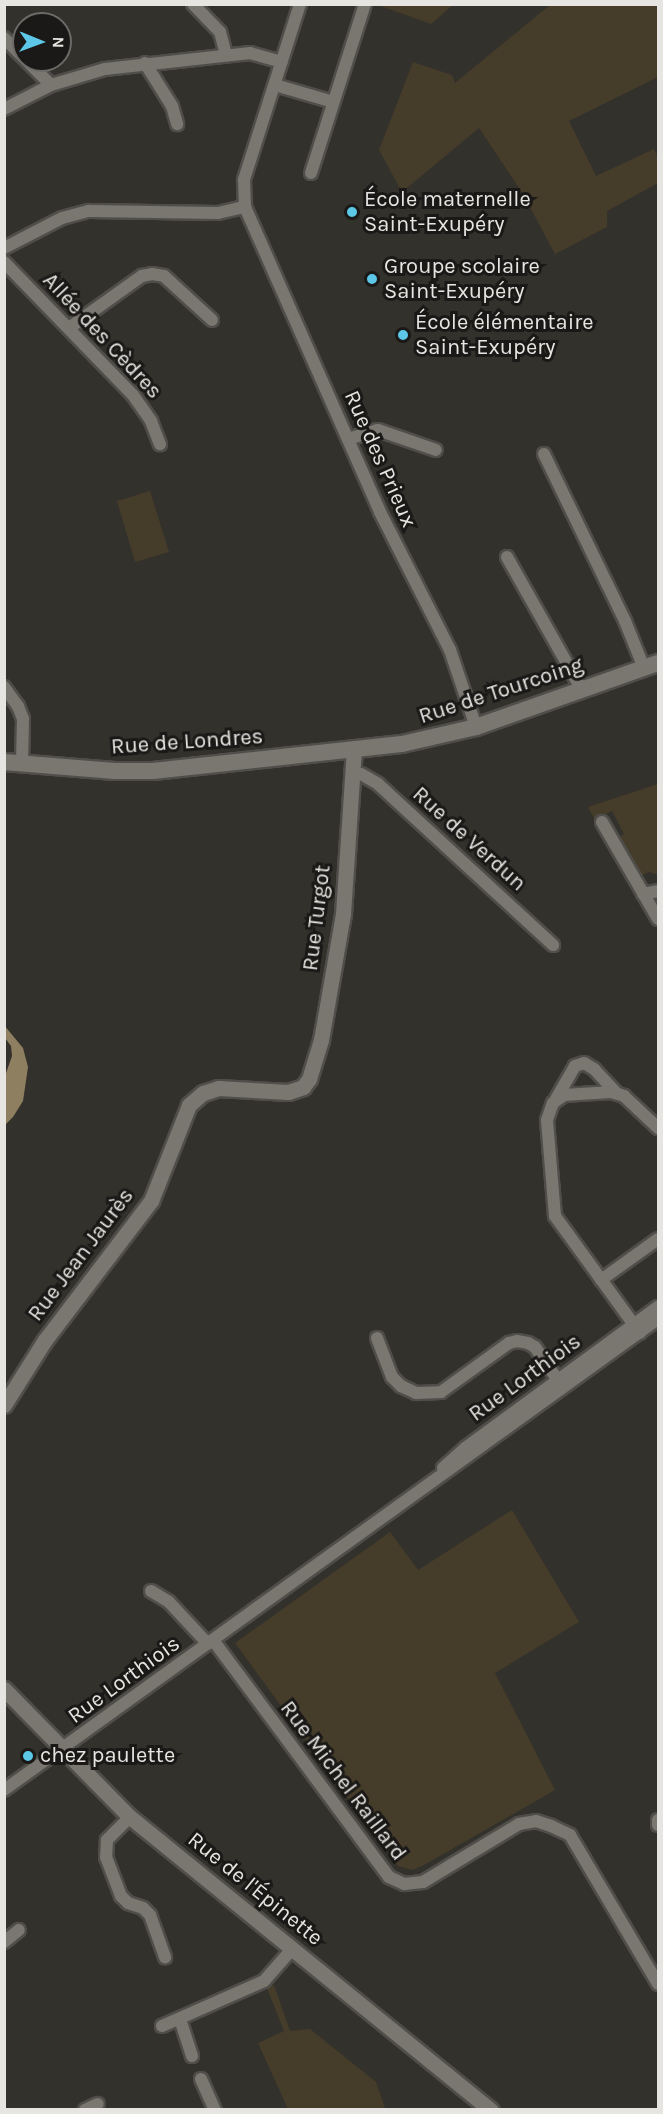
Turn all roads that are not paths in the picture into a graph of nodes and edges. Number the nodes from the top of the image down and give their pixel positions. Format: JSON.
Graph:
{"nodes":[{"id":1,"x":193,"y":4,"type":"edge"},
{"id":2,"x":300,"y":4,"type":"edge"},
{"id":3,"x":365,"y":4,"type":"edge"},
{"id":4,"x":226,"y":55,"type":"junction"},
{"id":5,"x":282,"y":62,"type":"junction"},
{"id":6,"x":145,"y":63,"type":"junction"},
{"id":7,"x":38,"y":72,"type":"edge"},
{"id":8,"x":51,"y":85,"type":"junction"},
{"id":9,"x":275,"y":85,"type":"junction"},
{"id":10,"x":333,"y":102,"type":"junction"},
{"id":11,"x":4,"y":109,"type":"edge"},
{"id":12,"x":177,"y":124,"type":"dead end"},
{"id":13,"x":311,"y":173,"type":"dead end"},
{"id":14,"x":245,"y":207,"type":"junction"},
{"id":15,"x":4,"y":248,"type":"edge"},
{"id":16,"x":4,"y":262,"type":"edge"},
{"id":17,"x":212,"y":320,"type":"dead end"},
{"id":18,"x":69,"y":328,"type":"junction"},
{"id":19,"x":348,"y":439,"type":"junction"},
{"id":20,"x":160,"y":444,"type":"dead end"},
{"id":21,"x":436,"y":450,"type":"dead end"},
{"id":22,"x":543,"y":454,"type":"dead end"},
{"id":23,"x":507,"y":557,"type":"dead end"},
{"id":24,"x":651,"y":665,"type":"edge"},
{"id":25,"x":4,"y":687,"type":"edge"},
{"id":26,"x":582,"y":690,"type":"junction"},
{"id":27,"x":476,"y":728,"type":"junction"},
{"id":28,"x":354,"y":750,"type":"junction"},
{"id":29,"x":4,"y":762,"type":"edge"},
{"id":30,"x":22,"y":764,"type":"junction"},
{"id":31,"x":352,"y":772,"type":"junction"},
{"id":32,"x":602,"y":822,"type":"dead end"},
{"id":33,"x":658,"y":891,"type":"edge"},
{"id":34,"x":643,"y":894,"type":"junction"},
{"id":35,"x":658,"y":919,"type":"edge"},
{"id":36,"x":553,"y":945,"type":"dead end"},
{"id":37,"x":303,"y":1087,"type":"joint"},
{"id":38,"x":616,"y":1093,"type":"junction"},
{"id":39,"x":553,"y":1103,"type":"junction"},
{"id":40,"x":658,"y":1128,"type":"edge"},
{"id":41,"x":658,"y":1239,"type":"edge"},
{"id":42,"x":601,"y":1280,"type":"junction"},
{"id":43,"x":658,"y":1307,"type":"edge"},
{"id":44,"x":658,"y":1319,"type":"edge"},
{"id":45,"x":637,"y":1329,"type":"junction"},
{"id":46,"x":377,"y":1338,"type":"dead end"},
{"id":47,"x":561,"y":1384,"type":"junction"},
{"id":48,"x":4,"y":1405,"type":"edge"},
{"id":49,"x":151,"y":1591,"type":"dead end"},
{"id":50,"x":210,"y":1642,"type":"junction"},
{"id":51,"x":4,"y":1689,"type":"edge"},
{"id":52,"x":63,"y":1750,"type":"junction"},
{"id":53,"x":4,"y":1790,"type":"edge"},
{"id":54,"x":129,"y":1817,"type":"junction"},
{"id":55,"x":19,"y":1930,"type":"dead end"},
{"id":56,"x":4,"y":1942,"type":"edge"},
{"id":57,"x":292,"y":1948,"type":"junction"},
{"id":58,"x":165,"y":1957,"type":"dead end"},
{"id":59,"x":658,"y":1984,"type":"edge"},
{"id":60,"x":180,"y":2019,"type":"junction"},
{"id":61,"x":162,"y":2026,"type":"dead end"},
{"id":62,"x":192,"y":2056,"type":"dead end"},
{"id":63,"x":201,"y":2079,"type":"dead end"},
{"id":64,"x":98,"y":2104,"type":"dead end"},
{"id":65,"x":85,"y":2109,"type":"edge"},
{"id":66,"x":215,"y":2109,"type":"edge"},
{"id":67,"x":491,"y":2109,"type":"edge"}],
"edges":[{"from":1,"to":4,"type":"street"},
{"from":2,"to":5,"type":"street"},
{"from":3,"to":10,"type":"street"},
{"from":4,"to":5,"type":"street"},
{"from":4,"to":6,"type":"street"},
{"from":5,"to":9,"type":"street"},
{"from":6,"to":8,"type":"street"},
{"from":6,"to":12,"type":"street"},
{"from":7,"to":8,"type":"street"},
{"from":8,"to":11,"type":"street"},
{"from":9,"to":10,"type":"street"},
{"from":9,"to":14,"type":"street"},
{"from":10,"to":13,"type":"street"},
{"from":14,"to":15,"type":"street"},
{"from":14,"to":19,"type":"street","name":"Rue des Prieux"},
{"from":16,"to":18,"type":"street","name":"Allée des Cèdres"},
{"from":17,"to":18,"type":"street"},
{"from":18,"to":20,"type":"street","name":"Allée des Cèdres"},
{"from":19,"to":21,"type":"street"},
{"from":19,"to":27,"type":"street","name":"Rue des Prieux"},
{"from":22,"to":24,"type":"street"},
{"from":23,"to":26,"type":"street"},
{"from":24,"to":26,"type":"main road","name":"Rue de Tourcoing"},
{"from":25,"to":30,"type":"street"},
{"from":26,"to":27,"type":"main road","name":"Rue de Tourcoing"},
{"from":27,"to":28,"type":"main road","name":"Rue de Tourcoing"},
{"from":28,"to":30,"type":"main road","name":"Rue de Londres"},
{"from":28,"to":31,"type":"street","name":"Rue Turgot"},
{"from":29,"to":30,"type":"main road","name":"Rue de Londres"},
{"from":31,"to":36,"type":"street","name":"Rue de Verdun"},
{"from":31,"to":37,"type":"street","name":"Rue Turgot"},
{"from":32,"to":34,"type":"street"},
{"from":33,"to":34,"type":"street"},
{"from":34,"to":35,"type":"street"},
{"from":37,"to":48,"type":"street","name":"Rue Jean Jaurès"},
{"from":38,"to":39,"type":"street"},
{"from":38,"to":39,"type":"street"},
{"from":38,"to":40,"type":"street"},
{"from":39,"to":42,"type":"street"},
{"from":41,"to":42,"type":"street"},
{"from":42,"to":45,"type":"street"},
{"from":43,"to":45,"type":"street","name":"Rue Lorthiois"},
{"from":44,"to":45,"type":"street","name":"Rue Lorthiois"},
{"from":45,"to":47,"type":"street","name":"Rue Lorthiois"},
{"from":46,"to":47,"type":"street"},
{"from":47,"to":50,"type":"street","name":"Rue Lorthiois"},
{"from":49,"to":50,"type":"street","name":"Rue Lorthiois"},
{"from":50,"to":52,"type":"street","name":"Rue Lorthiois"},
{"from":50,"to":59,"type":"street","name":"Rue Michel Raillard"},
{"from":51,"to":52,"type":"street","name":"Rue de l'Épinette"},
{"from":52,"to":53,"type":"street","name":"Rue Lorthiois"},
{"from":52,"to":54,"type":"street","name":"Rue de l'Épinette"},
{"from":54,"to":57,"type":"street","name":"Rue de l'Épinette"},
{"from":54,"to":58,"type":"street"},
{"from":55,"to":56,"type":"street"},
{"from":57,"to":60,"type":"street"},
{"from":57,"to":67,"type":"street","name":"Rue de l'Épinette"},
{"from":60,"to":61,"type":"street"},
{"from":60,"to":62,"type":"street"},
{"from":63,"to":66,"type":"street"},
{"from":64,"to":65,"type":"street"}]}
